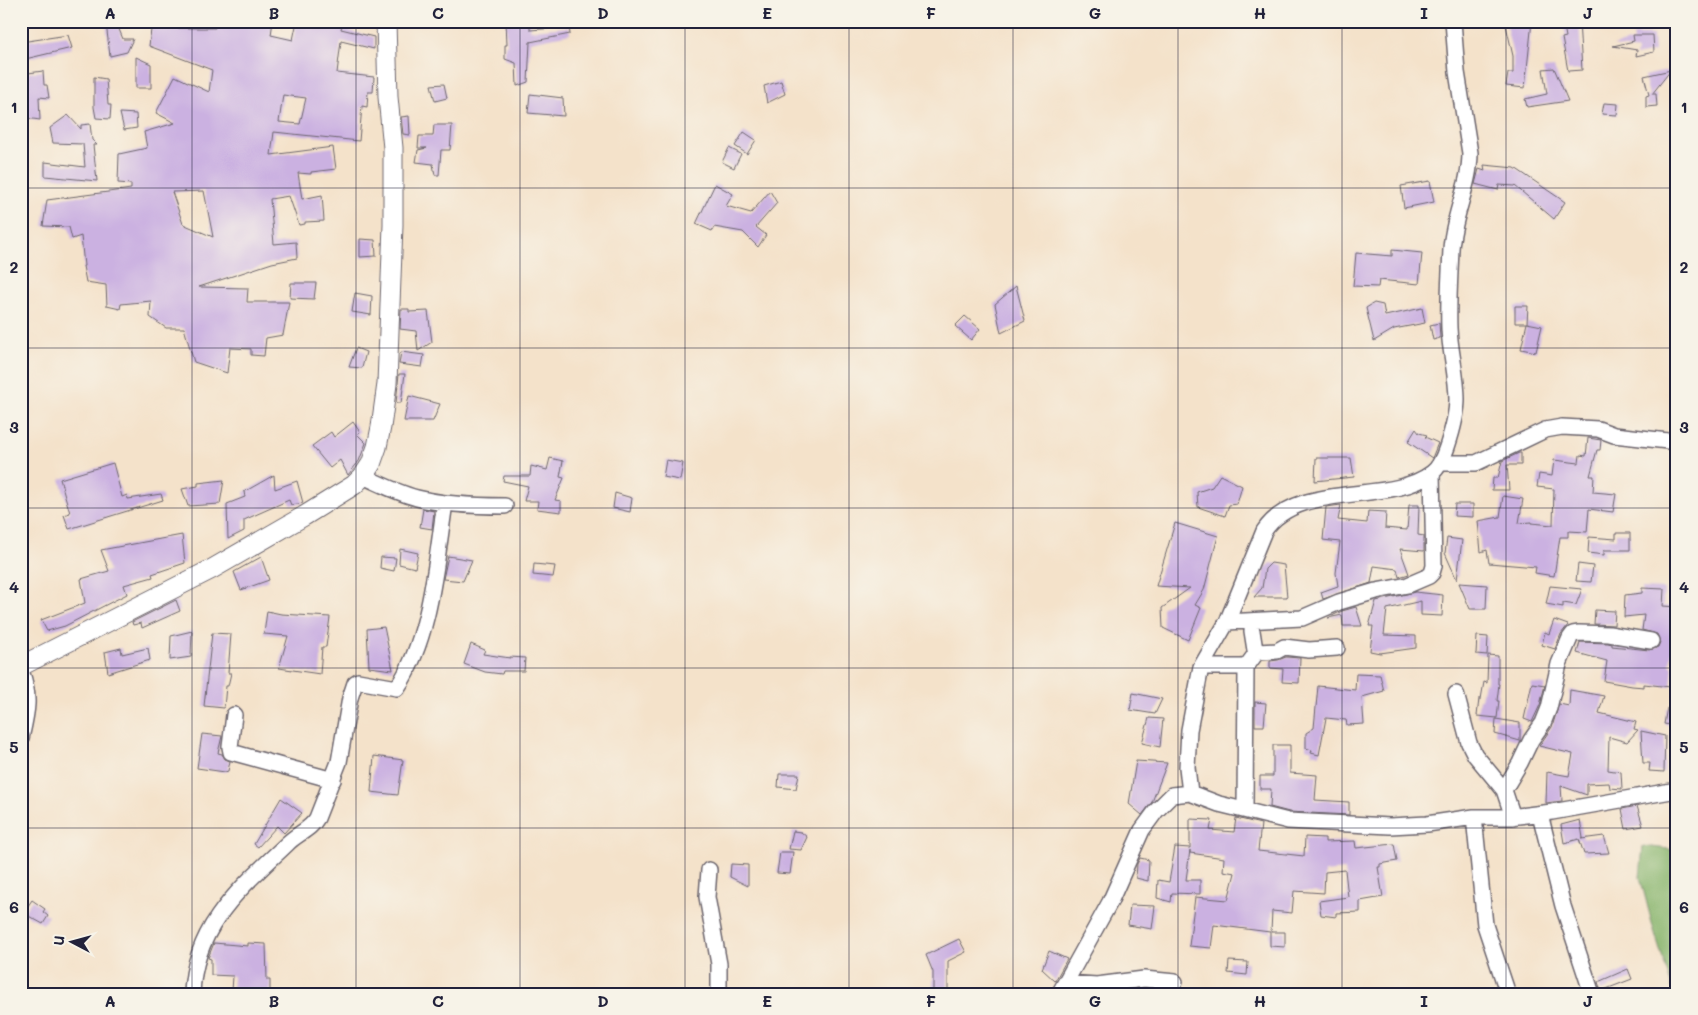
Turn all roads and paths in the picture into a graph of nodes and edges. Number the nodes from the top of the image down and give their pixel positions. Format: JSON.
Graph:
{"nodes":[{"id":1,"x":386,"y":21,"type":"edge"},
{"id":2,"x":1453,"y":21,"type":"edge"},
{"id":3,"x":1677,"y":442,"type":"edge"},
{"id":4,"x":1436,"y":468,"type":"junction"},
{"id":5,"x":363,"y":476,"type":"junction"},
{"id":6,"x":445,"y":503,"type":"junction"},
{"id":7,"x":504,"y":506,"type":"dead end"},
{"id":8,"x":1227,"y":622,"type":"junction"},
{"id":9,"x":1252,"y":631,"type":"dead end"},
{"id":10,"x":1651,"y":641,"type":"dead end"},
{"id":11,"x":1337,"y":648,"type":"dead end"},
{"id":12,"x":1257,"y":652,"type":"junction"},
{"id":13,"x":21,"y":666,"type":"edge"},
{"id":14,"x":1201,"y":667,"type":"junction"},
{"id":15,"x":1246,"y":668,"type":"junction"},
{"id":16,"x":21,"y":671,"type":"edge"},
{"id":17,"x":1456,"y":694,"type":"dead end"},
{"id":18,"x":234,"y":715,"type":"dead end"},
{"id":19,"x":21,"y":738,"type":"edge"},
{"id":20,"x":333,"y":780,"type":"junction"},
{"id":21,"x":1504,"y":790,"type":"junction"},
{"id":22,"x":1677,"y":790,"type":"edge"},
{"id":23,"x":1190,"y":793,"type":"junction"},
{"id":24,"x":1245,"y":810,"type":"junction"},
{"id":25,"x":1540,"y":814,"type":"junction"},
{"id":26,"x":1474,"y":817,"type":"junction"},
{"id":27,"x":1514,"y":817,"type":"junction"},
{"id":28,"x":709,"y":870,"type":"dead end"},
{"id":29,"x":1174,"y":982,"type":"dead end"},
{"id":30,"x":1062,"y":988,"type":"edge"},
{"id":31,"x":192,"y":994,"type":"edge"},
{"id":32,"x":719,"y":994,"type":"edge"},
{"id":33,"x":1508,"y":994,"type":"edge"},
{"id":34,"x":1592,"y":994,"type":"edge"}],
"edges":[{"from":1,"to":5,"type":"street"},
{"from":2,"to":4,"type":"street"},
{"from":3,"to":4,"type":"street"},
{"from":4,"to":8,"type":"street"},
{"from":4,"to":8,"type":"street"},
{"from":5,"to":6,"type":"street"},
{"from":5,"to":13,"type":"street"},
{"from":6,"to":7,"type":"street"},
{"from":6,"to":20,"type":"street"},
{"from":8,"to":14,"type":"street"},
{"from":9,"to":12,"type":"street"},
{"from":10,"to":21,"type":"street"},
{"from":11,"to":12,"type":"street"},
{"from":12,"to":15,"type":"street"},
{"from":14,"to":15,"type":"street"},
{"from":14,"to":23,"type":"street"},
{"from":15,"to":24,"type":"street"},
{"from":16,"to":19,"type":"street"},
{"from":17,"to":21,"type":"street"},
{"from":18,"to":20,"type":"street"},
{"from":20,"to":31,"type":"street"},
{"from":21,"to":27,"type":"street"},
{"from":22,"to":25,"type":"street"},
{"from":23,"to":24,"type":"street"},
{"from":23,"to":30,"type":"street"},
{"from":24,"to":26,"type":"street"},
{"from":25,"to":27,"type":"street"},
{"from":25,"to":34,"type":"street"},
{"from":26,"to":27,"type":"street"},
{"from":26,"to":33,"type":"street"},
{"from":28,"to":32,"type":"street"},
{"from":29,"to":30,"type":"street"}]}
